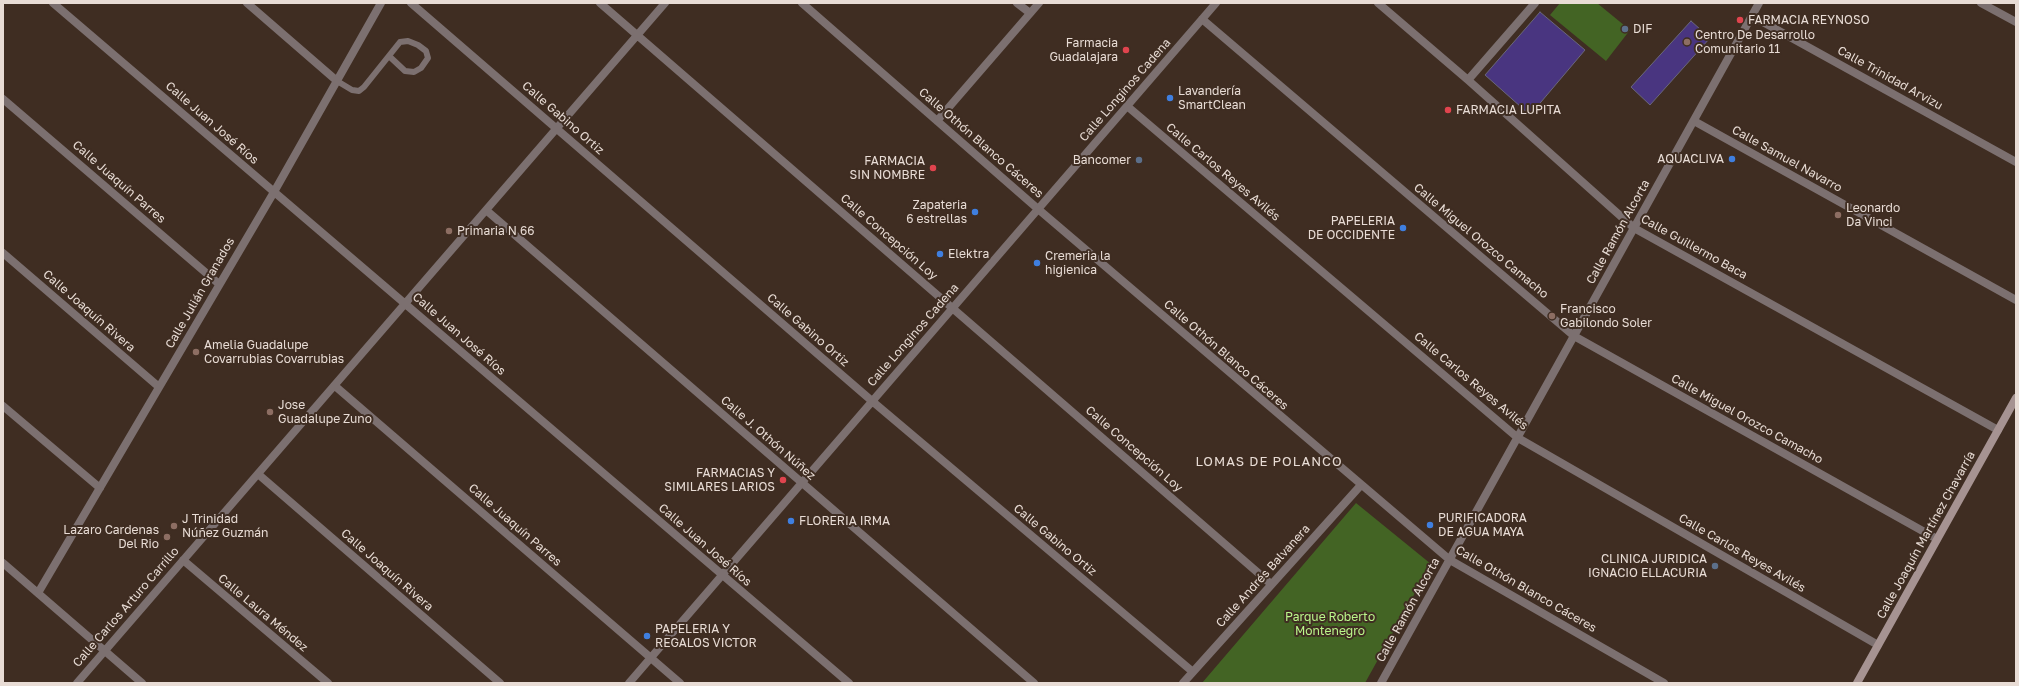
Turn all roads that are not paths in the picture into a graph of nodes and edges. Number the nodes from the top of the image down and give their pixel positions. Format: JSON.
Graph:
{"nodes":[{"id":1,"x":53,"y":3,"type":"edge"},
{"id":2,"x":247,"y":3,"type":"edge"},
{"id":3,"x":380,"y":3,"type":"edge"},
{"id":4,"x":411,"y":3,"type":"edge"},
{"id":5,"x":600,"y":3,"type":"edge"},
{"id":6,"x":665,"y":3,"type":"edge"},
{"id":7,"x":802,"y":3,"type":"edge"},
{"id":8,"x":1018,"y":3,"type":"edge"},
{"id":9,"x":1039,"y":3,"type":"edge"},
{"id":10,"x":1216,"y":3,"type":"edge"},
{"id":11,"x":1378,"y":3,"type":"edge"},
{"id":12,"x":1535,"y":3,"type":"edge"},
{"id":13,"x":1759,"y":3,"type":"edge"},
{"id":14,"x":1981,"y":3,"type":"edge"},
{"id":15,"x":1030,"y":13,"type":"junction"},
{"id":16,"x":1752,"y":16,"type":"junction"},
{"id":17,"x":1202,"y":19,"type":"junction"},
{"id":18,"x":2016,"y":22,"type":"edge"},
{"id":19,"x":638,"y":36,"type":"junction"},
{"id":20,"x":389,"y":56,"type":"junction"},
{"id":21,"x":1468,"y":80,"type":"junction"},
{"id":22,"x":336,"y":81,"type":"junction"},
{"id":23,"x":3,"y":99,"type":"edge"},
{"id":24,"x":1127,"y":106,"type":"junction"},
{"id":25,"x":1694,"y":120,"type":"junction"},
{"id":26,"x":937,"y":121,"type":"junction"},
{"id":27,"x":557,"y":128,"type":"junction"},
{"id":28,"x":2016,"y":162,"type":"edge"},
{"id":29,"x":274,"y":192,"type":"junction"},
{"id":30,"x":1038,"y":209,"type":"junction"},
{"id":31,"x":486,"y":210,"type":"junction"},
{"id":32,"x":1634,"y":228,"type":"junction"},
{"id":33,"x":3,"y":253,"type":"edge"},
{"id":34,"x":219,"y":284,"type":"junction"},
{"id":35,"x":2016,"y":300,"type":"edge"},
{"id":36,"x":405,"y":304,"type":"junction"},
{"id":37,"x":951,"y":308,"type":"junction"},
{"id":38,"x":1574,"y":336,"type":"junction"},
{"id":39,"x":335,"y":386,"type":"junction"},
{"id":40,"x":159,"y":387,"type":"junction"},
{"id":41,"x":2016,"y":398,"type":"edge"},
{"id":42,"x":872,"y":401,"type":"junction"},
{"id":43,"x":3,"y":406,"type":"edge"},
{"id":44,"x":1998,"y":430,"type":"junction"},
{"id":45,"x":1518,"y":438,"type":"junction"},
{"id":46,"x":258,"y":474,"type":"junction"},
{"id":47,"x":802,"y":483,"type":"junction"},
{"id":48,"x":1360,"y":485,"type":"junction"},
{"id":49,"x":100,"y":488,"type":"junction"},
{"id":50,"x":1937,"y":539,"type":"junction"},
{"id":51,"x":183,"y":560,"type":"junction"},
{"id":52,"x":1450,"y":560,"type":"junction"},
{"id":53,"x":3,"y":563,"type":"edge"},
{"id":54,"x":722,"y":575,"type":"junction"},
{"id":55,"x":1271,"y":584,"type":"junction"},
{"id":56,"x":38,"y":593,"type":"junction"},
{"id":57,"x":1878,"y":645,"type":"junction"},
{"id":58,"x":104,"y":651,"type":"junction"},
{"id":59,"x":650,"y":658,"type":"junction"},
{"id":60,"x":1192,"y":672,"type":"junction"},
{"id":61,"x":76,"y":683,"type":"edge"},
{"id":62,"x":142,"y":683,"type":"edge"},
{"id":63,"x":328,"y":683,"type":"edge"},
{"id":64,"x":500,"y":683,"type":"edge"},
{"id":65,"x":629,"y":683,"type":"edge"},
{"id":66,"x":680,"y":683,"type":"edge"},
{"id":67,"x":849,"y":683,"type":"edge"},
{"id":68,"x":1034,"y":683,"type":"edge"},
{"id":69,"x":1183,"y":683,"type":"edge"},
{"id":70,"x":1382,"y":683,"type":"edge"},
{"id":71,"x":1664,"y":683,"type":"edge"},
{"id":72,"x":1857,"y":683,"type":"edge"}],
"edges":[{"from":1,"to":29,"type":"street","name":"Calle Juan José Ríos"},
{"from":2,"to":22,"type":"street"},
{"from":3,"to":22,"type":"street","name":"Calle Julián Granados"},
{"from":4,"to":27,"type":"street","name":"Calle Gabino Ortiz"},
{"from":5,"to":19,"type":"street","name":"Calle Concepción Loy"},
{"from":6,"to":19,"type":"street","name":"Calle Carlos Arturo Carrillo"},
{"from":7,"to":26,"type":"street","name":"Calle Othón Blanco Cáceres"},
{"from":8,"to":15,"type":"street"},
{"from":9,"to":15,"type":"street"},
{"from":10,"to":17,"type":"street","name":"Calle Longinos Cadena"},
{"from":11,"to":21,"type":"street","name":"Calle Guillermo Baca"},
{"from":12,"to":21,"type":"street"},
{"from":13,"to":16,"type":"street","name":"Calle Ramón Alcorta"},
{"from":14,"to":18,"type":"street"},
{"from":15,"to":26,"type":"street"},
{"from":16,"to":25,"type":"street","name":"Calle Ramón Alcorta"},
{"from":16,"to":28,"type":"street","name":"Calle Trinidad Arvizu"},
{"from":17,"to":24,"type":"street","name":"Calle Longinos Cadena"},
{"from":17,"to":38,"type":"street","name":"Calle Miguel Orozco Camacho"},
{"from":19,"to":27,"type":"street","name":"Calle Carlos Arturo Carrillo"},
{"from":19,"to":37,"type":"street","name":"Calle Concepción Loy"},
{"from":20,"to":20,"type":"lane"},
{"from":20,"to":22,"type":"lane"},
{"from":21,"to":32,"type":"street","name":"Calle Guillermo Baca"},
{"from":22,"to":29,"type":"street","name":"Calle Julián Granados"},
{"from":23,"to":34,"type":"street","name":"Calle Juaquín Parres"},
{"from":24,"to":30,"type":"street","name":"Calle Longinos Cadena"},
{"from":24,"to":45,"type":"street","name":"Calle Carlos Reyes Avilés"},
{"from":25,"to":32,"type":"street","name":"Calle Ramón Alcorta"},
{"from":25,"to":35,"type":"street","name":"Calle Samuel Navarro"},
{"from":26,"to":30,"type":"street","name":"Calle Othón Blanco Cáceres"},
{"from":27,"to":31,"type":"street","name":"Calle Carlos Arturo Carrillo"},
{"from":27,"to":42,"type":"street","name":"Calle Gabino Ortiz"},
{"from":29,"to":34,"type":"street","name":"Calle Julián Granados"},
{"from":29,"to":36,"type":"street","name":"Calle Juan José Ríos"},
{"from":30,"to":37,"type":"street","name":"Calle Longinos Cadena"},
{"from":30,"to":48,"type":"street","name":"Calle Othón Blanco Cáceres"},
{"from":31,"to":36,"type":"street","name":"Calle Carlos Arturo Carrillo"},
{"from":31,"to":47,"type":"street","name":"Calle J. Othón Núñez"},
{"from":32,"to":38,"type":"street","name":"Calle Ramón Alcorta"},
{"from":32,"to":44,"type":"street","name":"Calle Guillermo Baca"},
{"from":33,"to":40,"type":"street","name":"Calle Joaquín Rivera"},
{"from":34,"to":40,"type":"street","name":"Calle Julián Granados"},
{"from":36,"to":39,"type":"street","name":"Calle Carlos Arturo Carrillo"},
{"from":36,"to":54,"type":"street","name":"Calle Juan José Ríos"},
{"from":37,"to":42,"type":"street","name":"Calle Longinos Cadena"},
{"from":37,"to":55,"type":"street","name":"Calle Concepción Loy"},
{"from":38,"to":45,"type":"street","name":"Calle Ramón Alcorta"},
{"from":38,"to":50,"type":"street","name":"Calle Miguel Orozco Camacho"},
{"from":39,"to":46,"type":"street","name":"Calle Carlos Arturo Carrillo"},
{"from":39,"to":59,"type":"street","name":"Calle Juaquín Parres"},
{"from":40,"to":49,"type":"street","name":"Calle Julián Granados"},
{"from":41,"to":44,"type":"street","name":"Calle Joaquín Martínez Chavarría"},
{"from":42,"to":47,"type":"street","name":"Calle Longinos Cadena"},
{"from":42,"to":60,"type":"street","name":"Calle Gabino Ortiz"},
{"from":43,"to":49,"type":"street"},
{"from":44,"to":50,"type":"street","name":"Calle Joaquín Martínez Chavarría"},
{"from":45,"to":52,"type":"street","name":"Calle Ramón Alcorta"},
{"from":45,"to":57,"type":"street","name":"Calle Carlos Reyes Avilés"},
{"from":46,"to":51,"type":"street","name":"Calle Carlos Arturo Carrillo"},
{"from":46,"to":64,"type":"street","name":"Calle Joaquín Rivera"},
{"from":47,"to":54,"type":"street","name":"Calle Longinos Cadena"},
{"from":47,"to":68,"type":"street","name":"Calle J. Othón Núñez"},
{"from":48,"to":52,"type":"street","name":"Calle Othón Blanco Cáceres"},
{"from":48,"to":55,"type":"street","name":"Calle Andrés Balvanera"},
{"from":49,"to":56,"type":"street","name":"Calle Julián Granados"},
{"from":50,"to":57,"type":"street","name":"Calle Joaquín Martínez Chavarría"},
{"from":51,"to":58,"type":"street","name":"Calle Carlos Arturo Carrillo"},
{"from":51,"to":63,"type":"street","name":"Calle Laura Méndez"},
{"from":52,"to":70,"type":"street","name":"Calle Ramón Alcorta"},
{"from":52,"to":71,"type":"street","name":"Calle Othón Blanco Cáceres"},
{"from":53,"to":56,"type":"street"},
{"from":54,"to":59,"type":"street","name":"Calle Longinos Cadena"},
{"from":54,"to":67,"type":"street","name":"Calle Juan José Ríos"},
{"from":55,"to":60,"type":"street","name":"Calle Andrés Balvanera"},
{"from":56,"to":58,"type":"street"},
{"from":57,"to":72,"type":"street","name":"Calle Joaquín Martínez Chavarría"},
{"from":58,"to":61,"type":"street","name":"Calle Carlos Arturo Carrillo"},
{"from":58,"to":62,"type":"street"},
{"from":59,"to":65,"type":"street","name":"Calle Longinos Cadena"},
{"from":59,"to":66,"type":"street","name":"Calle Juaquín Parres"},
{"from":60,"to":69,"type":"street","name":"Calle Andrés Balvanera"}]}
